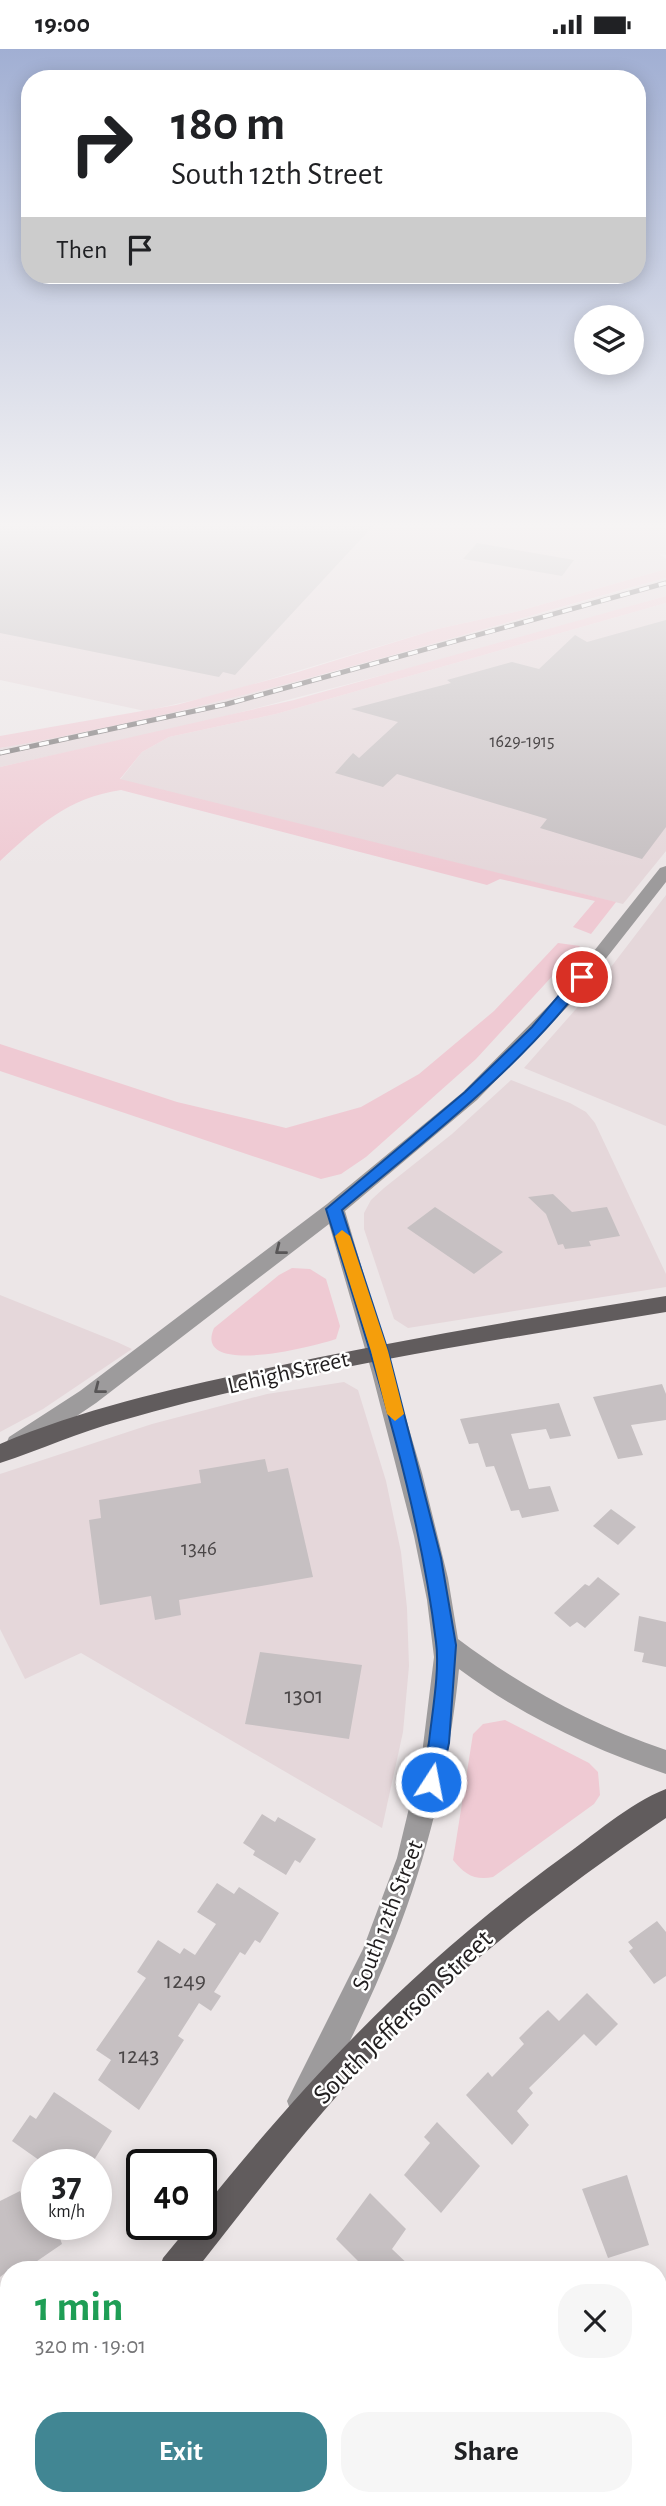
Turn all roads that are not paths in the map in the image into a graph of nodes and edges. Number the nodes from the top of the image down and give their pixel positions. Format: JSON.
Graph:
{"nodes":[{"id":1,"x":666,"y":871,"type":"edge"},
{"id":2,"x":334,"y":1209,"type":"junction"},
{"id":3,"x":666,"y":1304,"type":"edge"},
{"id":4,"x":379,"y":1351,"type":"junction"},
{"id":5,"x":3,"y":1452,"type":"edge"},
{"id":6,"x":446,"y":1645,"type":"junction"},
{"id":7,"x":666,"y":1762,"type":"edge"},
{"id":8,"x":666,"y":1803,"type":"edge"},
{"id":9,"x":285,"y":2131,"type":"junction"},
{"id":10,"x":182,"y":2261,"type":"edge"}],
"edges":[{"from":1,"to":2,"type":"street"},
{"from":2,"to":4,"type":"street","name":"South 12th Street"},
{"from":2,"to":5,"type":"street","one_way":true},
{"from":3,"to":4,"type":"main road","name":"Lehigh Street"},
{"from":4,"to":5,"type":"main road","name":"Lehigh Street"},
{"from":4,"to":6,"type":"street","name":"South 12th Street"},
{"from":6,"to":7,"type":"street"},
{"from":6,"to":9,"type":"street","name":"South 12th Street"},
{"from":8,"to":9,"type":"main road","name":"South Jefferson Street"},
{"from":9,"to":10,"type":"main road","name":"South Jefferson Street"}]}
